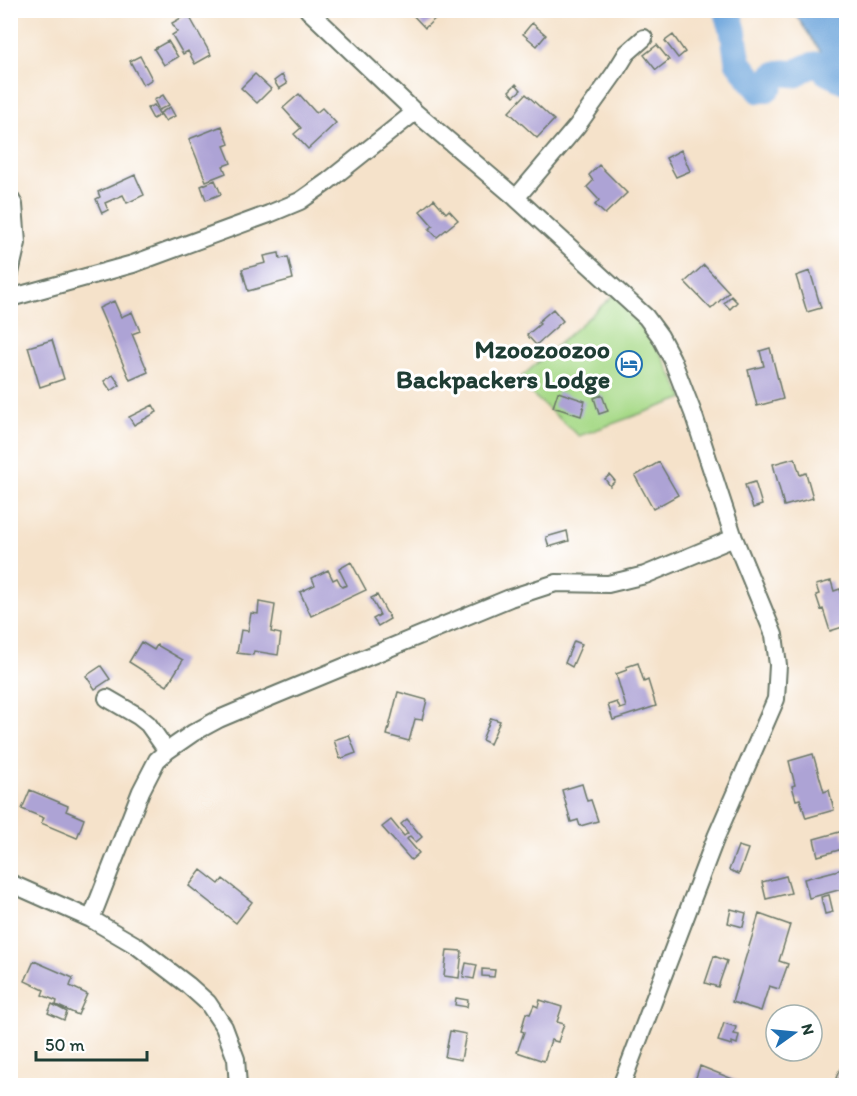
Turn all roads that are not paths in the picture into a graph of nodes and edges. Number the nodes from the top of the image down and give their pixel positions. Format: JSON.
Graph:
{"nodes":[{"id":1,"x":308,"y":10,"type":"edge"},
{"id":2,"x":644,"y":38,"type":"dead end"},
{"id":3,"x":415,"y":112,"type":"junction"},
{"id":4,"x":10,"y":198,"type":"edge"},
{"id":5,"x":516,"y":198,"type":"junction"},
{"id":6,"x":10,"y":273,"type":"edge"},
{"id":7,"x":10,"y":298,"type":"edge"},
{"id":8,"x":734,"y":538,"type":"junction"},
{"id":9,"x":106,"y":698,"type":"dead end"},
{"id":10,"x":167,"y":751,"type":"junction"},
{"id":11,"x":10,"y":883,"type":"edge"},
{"id":12,"x":91,"y":919,"type":"junction"},
{"id":13,"x":238,"y":1086,"type":"edge"},
{"id":14,"x":621,"y":1086,"type":"edge"}],
"edges":[{"from":1,"to":3,"type":"street"},
{"from":2,"to":5,"type":"street"},
{"from":3,"to":5,"type":"street"},
{"from":3,"to":7,"type":"street"},
{"from":4,"to":6,"type":"street"},
{"from":5,"to":8,"type":"street"},
{"from":8,"to":10,"type":"street"},
{"from":8,"to":14,"type":"street"},
{"from":9,"to":10,"type":"street"},
{"from":10,"to":12,"type":"street"},
{"from":11,"to":12,"type":"street"},
{"from":12,"to":13,"type":"street"}]}
